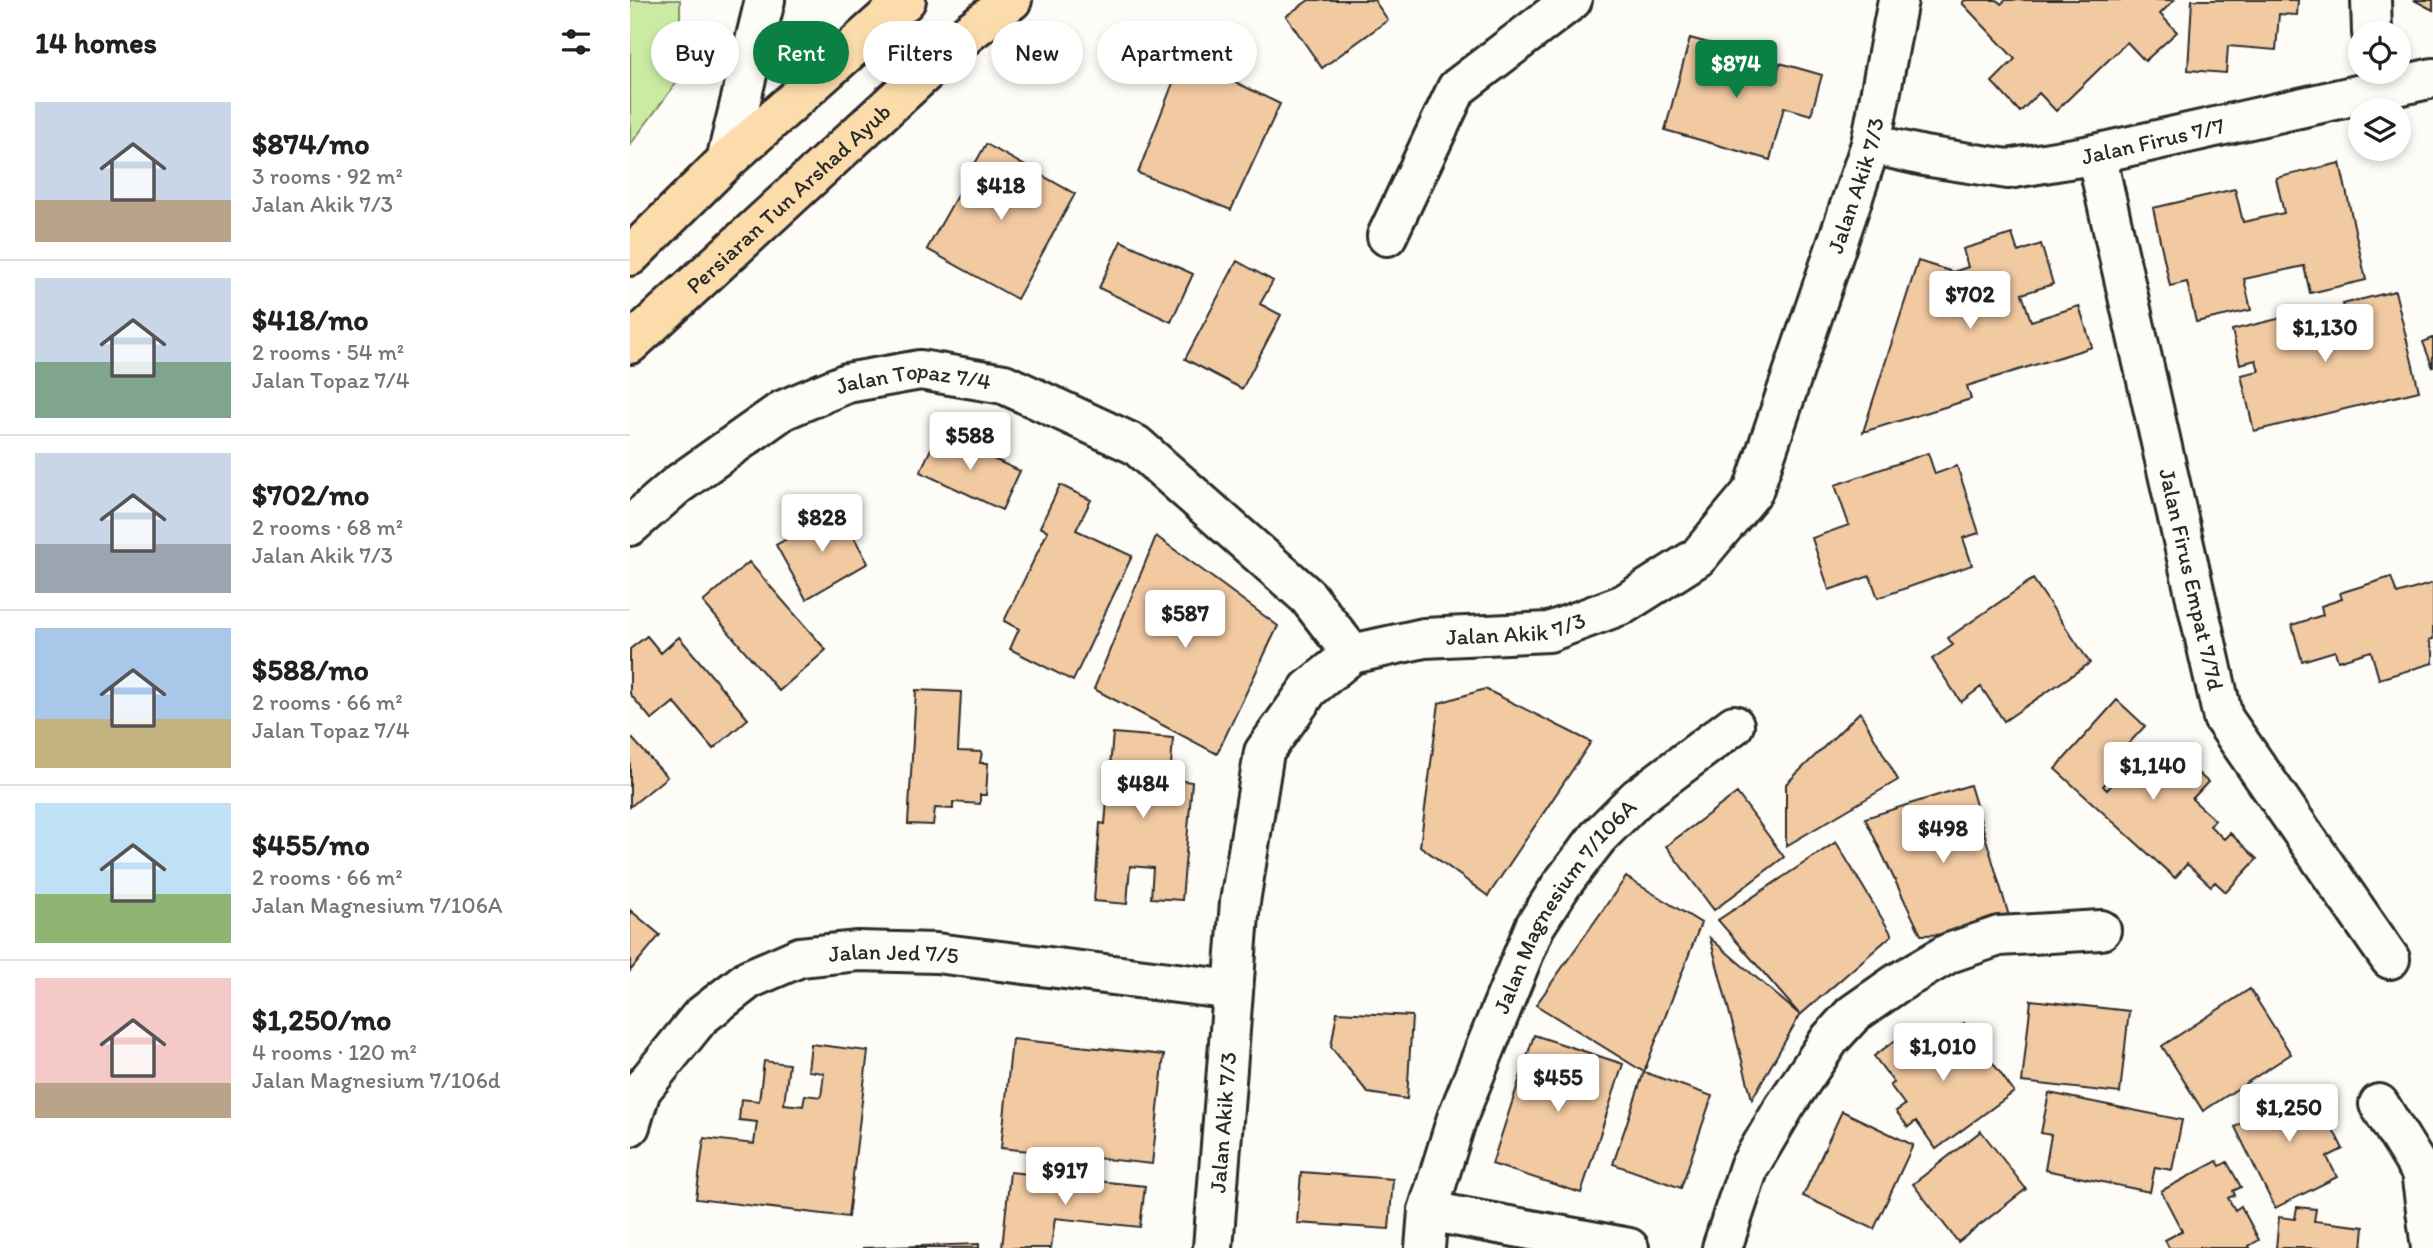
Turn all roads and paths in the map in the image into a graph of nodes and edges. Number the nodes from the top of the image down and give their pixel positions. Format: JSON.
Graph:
{"nodes":[{"id":1,"x":765,"y":0,"type":"edge"},
{"id":2,"x":906,"y":0,"type":"edge"},
{"id":3,"x":1012,"y":0,"type":"edge"},
{"id":4,"x":1572,"y":0,"type":"edge"},
{"id":5,"x":1898,"y":0,"type":"edge"},
{"id":6,"x":2371,"y":0,"type":"edge"},
{"id":7,"x":2372,"y":21,"type":"edge"},
{"id":8,"x":2433,"y":78,"type":"edge"},
{"id":9,"x":2411,"y":79,"type":"edge"},
{"id":10,"x":2363,"y":84,"type":"edge"},
{"id":11,"x":1871,"y":144,"type":"junction"},
{"id":12,"x":2096,"y":154,"type":"junction"},
{"id":13,"x":726,"y":161,"type":"junction"},
{"id":14,"x":1387,"y":236,"type":"dead end"},
{"id":15,"x":630,"y":256,"type":"edge"},
{"id":16,"x":630,"y":344,"type":"edge"},
{"id":17,"x":630,"y":526,"type":"edge"},
{"id":18,"x":1352,"y":654,"type":"junction"},
{"id":19,"x":1734,"y":725,"type":"dead end"},
{"id":20,"x":2101,"y":930,"type":"dead end"},
{"id":21,"x":2390,"y":959,"type":"dead end"},
{"id":22,"x":1233,"y":990,"type":"junction"},
{"id":23,"x":2379,"y":1104,"type":"dead end"},
{"id":24,"x":630,"y":1126,"type":"edge"},
{"id":25,"x":1427,"y":1229,"type":"edge"},
{"id":26,"x":1213,"y":1248,"type":"edge"},
{"id":27,"x":1629,"y":1248,"type":"edge"},
{"id":28,"x":1722,"y":1248,"type":"edge"},
{"id":29,"x":2431,"y":1248,"type":"edge"}],
"edges":[{"from":1,"to":13,"type":"street"},
{"from":2,"to":13,"type":"main road"},
{"from":3,"to":16,"type":"main road","name":"Persiaran Tun Arshad Ayub"},
{"from":4,"to":14,"type":"street"},
{"from":5,"to":11,"type":"street","name":"Jalan Akik 7/3"},
{"from":6,"to":7,"type":"street"},
{"from":8,"to":9,"type":"street","name":"Jalan Firus 7/7"},
{"from":10,"to":12,"type":"street","name":"Jalan Firus 7/7"},
{"from":11,"to":12,"type":"street","name":"Jalan Firus 7/7"},
{"from":11,"to":18,"type":"street","name":"Jalan Akik 7/3"},
{"from":12,"to":21,"type":"street","name":"Jalan Firus Empat 7/7d"},
{"from":13,"to":15,"type":"main road"},
{"from":17,"to":18,"type":"street","name":"Jalan Topaz 7/4"},
{"from":18,"to":22,"type":"street","name":"Jalan Akik 7/3"},
{"from":19,"to":25,"type":"street","name":"Jalan Magnesium 7/106A"},
{"from":20,"to":28,"type":"street"},
{"from":22,"to":24,"type":"street","name":"Jalan Jed 7/5"},
{"from":22,"to":26,"type":"street","name":"Jalan Akik 7/3"},
{"from":23,"to":29,"type":"street"},
{"from":25,"to":27,"type":"street"}]}
